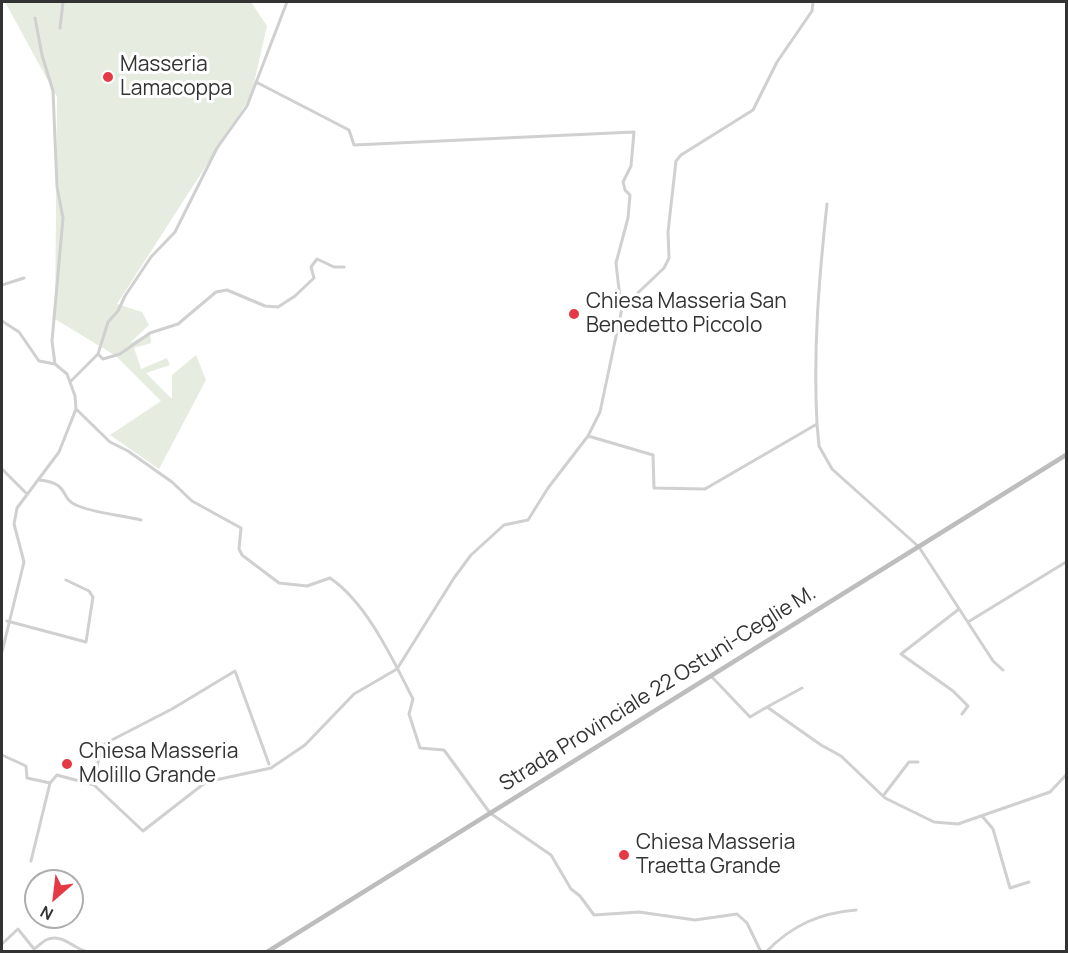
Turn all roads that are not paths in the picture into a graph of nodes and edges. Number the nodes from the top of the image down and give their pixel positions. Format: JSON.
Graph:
{"nodes":[{"id":1,"x":63,"y":2,"type":"edge"},
{"id":2,"x":287,"y":2,"type":"edge"},
{"id":3,"x":813,"y":2,"type":"edge"},
{"id":4,"x":35,"y":18,"type":"dead end"},
{"id":5,"x":60,"y":28,"type":"dead end"},
{"id":6,"x":256,"y":82,"type":"junction"},
{"id":7,"x":827,"y":204,"type":"dead end"},
{"id":8,"x":344,"y":267,"type":"dead end"},
{"id":9,"x":24,"y":278,"type":"dead end"},
{"id":10,"x":2,"y":285,"type":"edge"},
{"id":11,"x":622,"y":308,"type":"junction"},
{"id":12,"x":2,"y":321,"type":"edge"},
{"id":13,"x":98,"y":354,"type":"junction"},
{"id":14,"x":55,"y":364,"type":"junction"},
{"id":15,"x":71,"y":381,"type":"junction"},
{"id":16,"x":76,"y":409,"type":"junction"},
{"id":17,"x":817,"y":424,"type":"junction"},
{"id":18,"x":588,"y":436,"type":"junction"},
{"id":19,"x":1066,"y":455,"type":"edge"},
{"id":20,"x":2,"y":469,"type":"edge"},
{"id":21,"x":39,"y":480,"type":"junction"},
{"id":22,"x":27,"y":494,"type":"junction"},
{"id":23,"x":141,"y":520,"type":"dead end"},
{"id":24,"x":919,"y":547,"type":"junction"},
{"id":25,"x":1066,"y":562,"type":"edge"},
{"id":26,"x":66,"y":580,"type":"dead end"},
{"id":27,"x":959,"y":609,"type":"junction"},
{"id":28,"x":7,"y":621,"type":"junction"},
{"id":29,"x":968,"y":622,"type":"junction"},
{"id":30,"x":2,"y":652,"type":"edge"},
{"id":31,"x":397,"y":669,"type":"junction"},
{"id":32,"x":1003,"y":670,"type":"dead end"},
{"id":33,"x":711,"y":676,"type":"junction"},
{"id":34,"x":802,"y":688,"type":"dead end"},
{"id":35,"x":767,"y":707,"type":"junction"},
{"id":36,"x":962,"y":714,"type":"dead end"},
{"id":37,"x":2,"y":755,"type":"edge"},
{"id":38,"x":918,"y":762,"type":"dead end"},
{"id":39,"x":269,"y":764,"type":"dead end"},
{"id":40,"x":1066,"y":775,"type":"edge"},
{"id":41,"x":50,"y":783,"type":"junction"},
{"id":42,"x":94,"y":785,"type":"junction"},
{"id":43,"x":883,"y":796,"type":"junction"},
{"id":44,"x":490,"y":813,"type":"junction"},
{"id":45,"x":982,"y":816,"type":"junction"},
{"id":46,"x":32,"y":861,"type":"dead end"},
{"id":47,"x":1029,"y":882,"type":"dead end"},
{"id":48,"x":856,"y":910,"type":"dead end"},
{"id":49,"x":2,"y":944,"type":"edge"},
{"id":50,"x":88,"y":951,"type":"edge"},
{"id":51,"x":267,"y":951,"type":"edge"},
{"id":52,"x":761,"y":951,"type":"edge"},
{"id":53,"x":766,"y":951,"type":"edge"}],
"edges":[{"from":1,"to":5,"type":"street"},
{"from":2,"to":6,"type":"street"},
{"from":3,"to":11,"type":"street"},
{"from":4,"to":14,"type":"street"},
{"from":6,"to":11,"type":"street"},
{"from":6,"to":13,"type":"street"},
{"from":7,"to":17,"type":"street"},
{"from":8,"to":13,"type":"street"},
{"from":9,"to":10,"type":"street"},
{"from":11,"to":18,"type":"street"},
{"from":12,"to":14,"type":"street"},
{"from":13,"to":15,"type":"street"},
{"from":14,"to":15,"type":"street"},
{"from":15,"to":16,"type":"street"},
{"from":16,"to":21,"type":"street"},
{"from":16,"to":31,"type":"street"},
{"from":17,"to":18,"type":"street"},
{"from":17,"to":24,"type":"street"},
{"from":18,"to":31,"type":"street"},
{"from":19,"to":24,"type":"main road","name":"Strada Provinciale 22 Ostuni-Ceglie M."},
{"from":20,"to":22,"type":"street"},
{"from":21,"to":22,"type":"street"},
{"from":21,"to":23,"type":"street"},
{"from":22,"to":28,"type":"street"},
{"from":24,"to":27,"type":"street"},
{"from":24,"to":33,"type":"main road","name":"Strada Provinciale 22 Ostuni-Ceglie M."},
{"from":25,"to":29,"type":"street"},
{"from":26,"to":28,"type":"street"},
{"from":27,"to":29,"type":"street"},
{"from":27,"to":36,"type":"street"},
{"from":28,"to":30,"type":"street"},
{"from":29,"to":32,"type":"street"},
{"from":31,"to":42,"type":"street"},
{"from":31,"to":44,"type":"street"},
{"from":33,"to":35,"type":"street"},
{"from":33,"to":44,"type":"main road","name":"Strada Provinciale 22 Ostuni-Ceglie M."},
{"from":34,"to":35,"type":"street"},
{"from":35,"to":43,"type":"street"},
{"from":37,"to":41,"type":"street"},
{"from":38,"to":43,"type":"street"},
{"from":39,"to":42,"type":"street"},
{"from":40,"to":45,"type":"street"},
{"from":41,"to":42,"type":"street"},
{"from":41,"to":46,"type":"street"},
{"from":43,"to":45,"type":"street"},
{"from":44,"to":51,"type":"main road","name":"Strada Provinciale 22 Ostuni-Ceglie M."},
{"from":44,"to":52,"type":"street"},
{"from":45,"to":47,"type":"street"},
{"from":48,"to":53,"type":"street"},
{"from":49,"to":50,"type":"street"}]}
